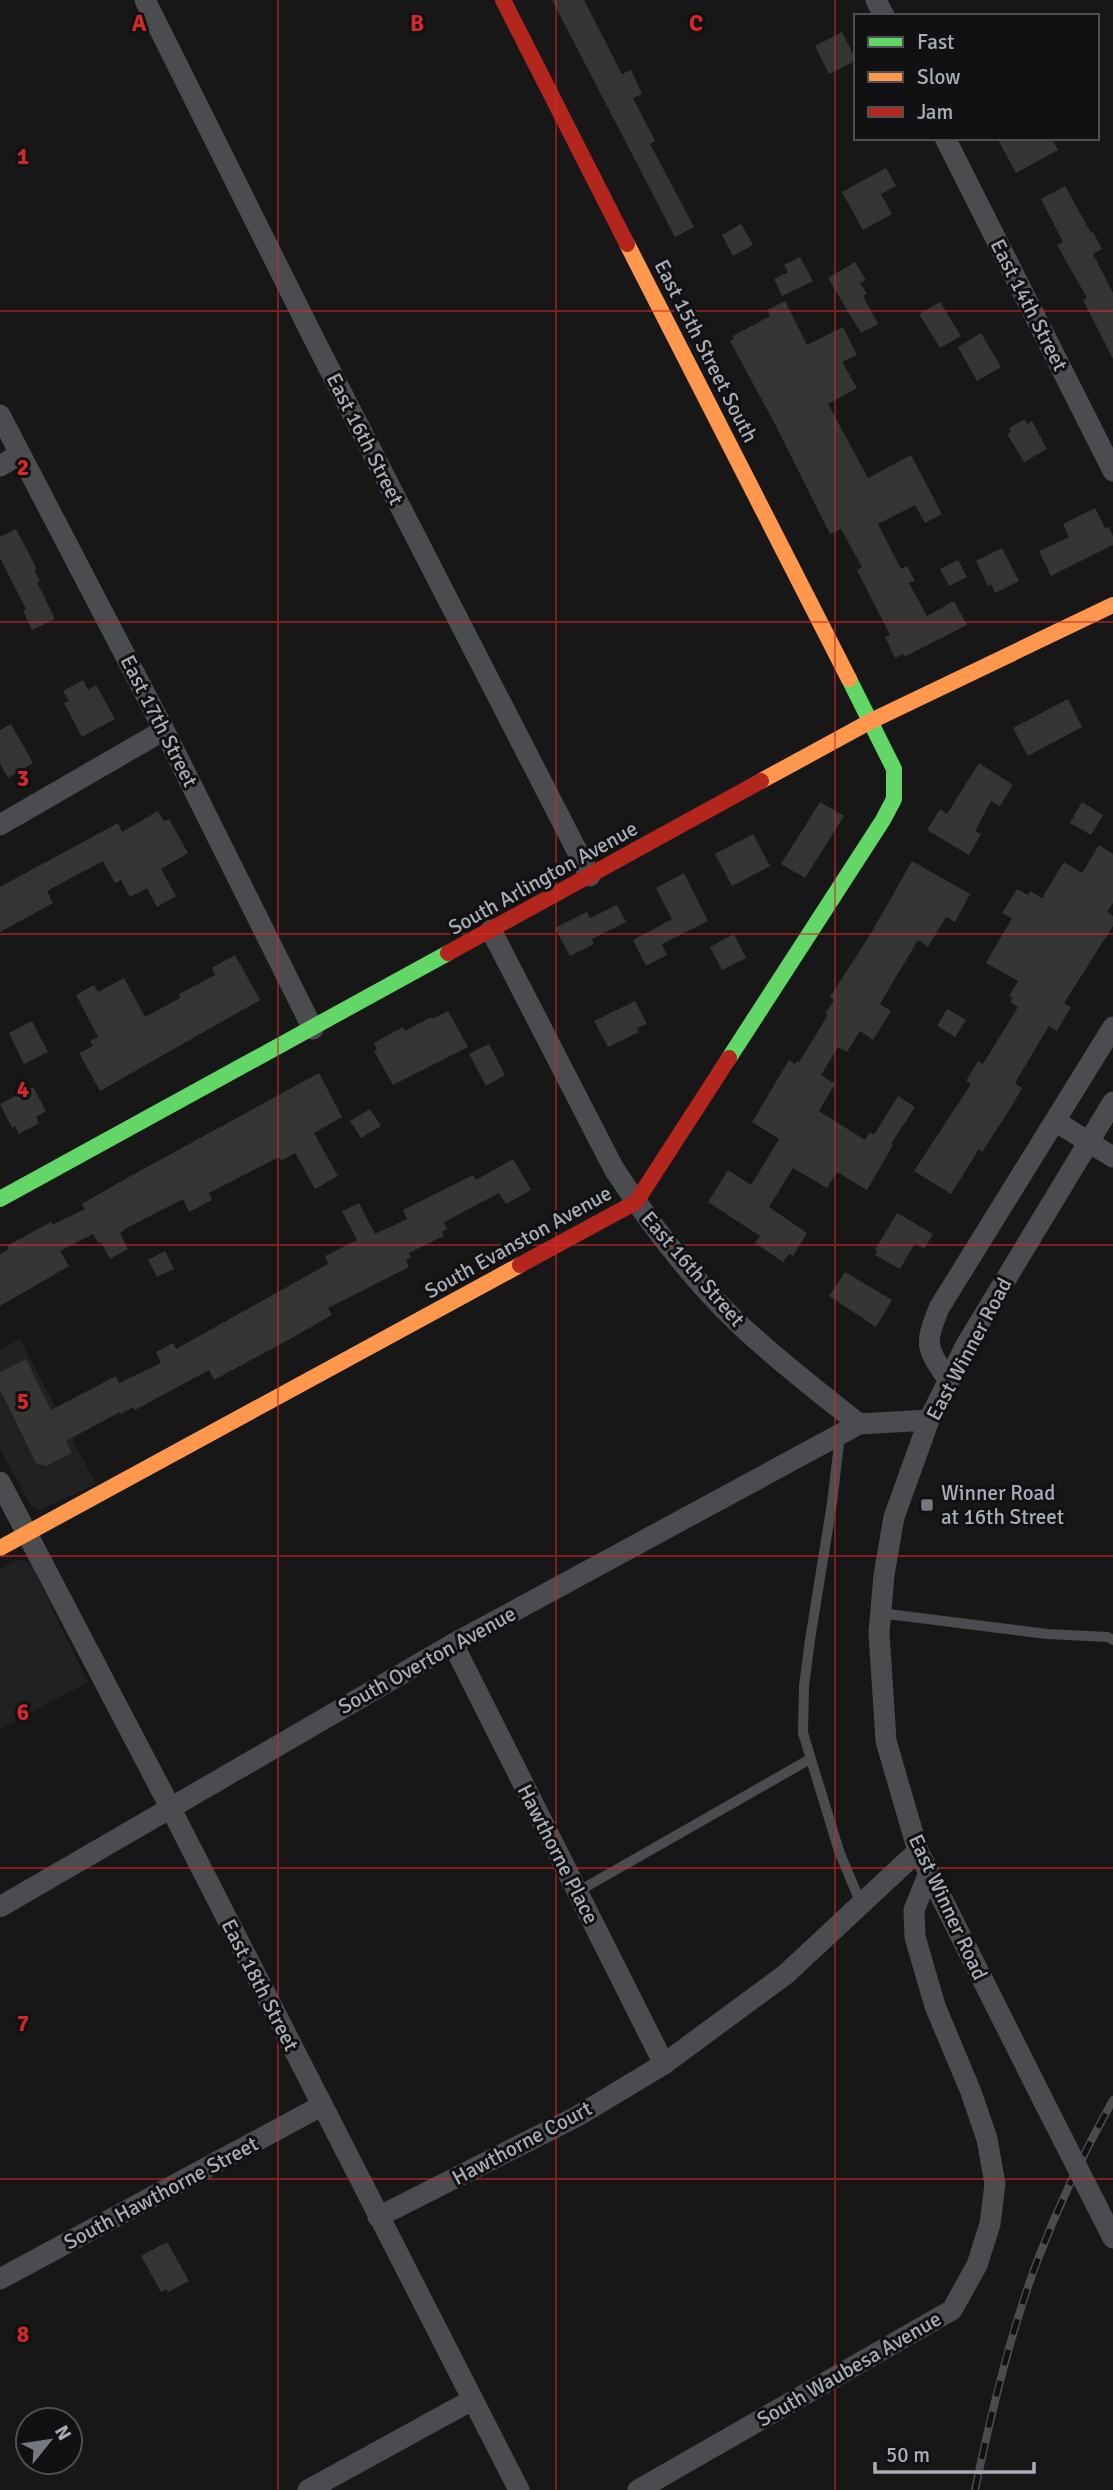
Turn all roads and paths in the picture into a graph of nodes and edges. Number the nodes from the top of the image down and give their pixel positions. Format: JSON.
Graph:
{"nodes":[{"id":1,"x":145,"y":0,"type":"edge"},
{"id":2,"x":503,"y":0,"type":"edge"},
{"id":3,"x":947,"y":140,"type":"edge"},
{"id":4,"x":0,"y":415,"type":"edge"},
{"id":5,"x":20,"y":454,"type":"junction"},
{"id":6,"x":0,"y":466,"type":"edge"},
{"id":7,"x":1113,"y":471,"type":"edge"},
{"id":8,"x":1113,"y":605,"type":"edge"},
{"id":9,"x":872,"y":721,"type":"junction"},
{"id":10,"x":164,"y":730,"type":"junction"},
{"id":11,"x":0,"y":825,"type":"edge"},
{"id":12,"x":590,"y":876,"type":"junction"},
{"id":13,"x":491,"y":930,"type":"junction"},
{"id":14,"x":1113,"y":1027,"type":"edge"},
{"id":15,"x":313,"y":1029,"type":"junction"},
{"id":16,"x":1113,"y":1102,"type":"edge"},
{"id":17,"x":1055,"y":1121,"type":"junction"},
{"id":18,"x":1088,"y":1143,"type":"junction"},
{"id":19,"x":1113,"y":1157,"type":"edge"},
{"id":20,"x":0,"y":1199,"type":"edge"},
{"id":21,"x":636,"y":1202,"type":"junction"},
{"id":22,"x":948,"y":1381,"type":"junction"},
{"id":23,"x":929,"y":1420,"type":"junction"},
{"id":24,"x":859,"y":1424,"type":"junction"},
{"id":25,"x":840,"y":1435,"type":"junction"},
{"id":26,"x":0,"y":1482,"type":"edge"},
{"id":27,"x":27,"y":1533,"type":"junction"},
{"id":28,"x":0,"y":1548,"type":"edge"},
{"id":29,"x":880,"y":1613,"type":"junction"},
{"id":30,"x":1113,"y":1640,"type":"edge"},
{"id":31,"x":453,"y":1644,"type":"junction"},
{"id":32,"x":810,"y":1759,"type":"junction"},
{"id":33,"x":170,"y":1807,"type":"junction"},
{"id":34,"x":918,"y":1851,"type":"junction"},
{"id":35,"x":929,"y":1874,"type":"junction"},
{"id":36,"x":577,"y":1892,"type":"junction"},
{"id":37,"x":861,"y":1904,"type":"junction"},
{"id":38,"x":0,"y":1907,"type":"edge"},
{"id":39,"x":664,"y":2064,"type":"junction"},
{"id":40,"x":321,"y":2106,"type":"junction"},
{"id":41,"x":378,"y":2217,"type":"junction"},
{"id":42,"x":1113,"y":2238,"type":"edge"},
{"id":43,"x":0,"y":2279,"type":"edge"},
{"id":44,"x":472,"y":2400,"type":"junction"},
{"id":45,"x":308,"y":2490,"type":"edge"},
{"id":46,"x":519,"y":2490,"type":"edge"},
{"id":47,"x":638,"y":2490,"type":"edge"}],
"edges":[{"from":1,"to":12,"type":"street","name":"East 16th Street"},
{"from":2,"to":9,"type":"street","name":"East 15th Street South"},
{"from":3,"to":7,"type":"street","name":"East 14th Street"},
{"from":4,"to":5,"type":"street","name":"East 17th Street"},
{"from":5,"to":6,"type":"street"},
{"from":5,"to":10,"type":"street","name":"East 17th Street"},
{"from":8,"to":9,"type":"street","name":"South Arlington Avenue"},
{"from":9,"to":12,"type":"street","name":"South Arlington Avenue"},
{"from":9,"to":21,"type":"street","name":"South Evanston Avenue"},
{"from":10,"to":11,"type":"street"},
{"from":10,"to":15,"type":"street","name":"East 17th Street"},
{"from":12,"to":13,"type":"street","name":"South Arlington Avenue"},
{"from":13,"to":15,"type":"street","name":"South Arlington Avenue"},
{"from":13,"to":21,"type":"street","name":"East 16th Street"},
{"from":14,"to":17,"type":"street"},
{"from":15,"to":20,"type":"street","name":"South Arlington Avenue"},
{"from":16,"to":18,"type":"street","name":"East Winner Road"},
{"from":17,"to":18,"type":"street"},
{"from":17,"to":22,"type":"street"},
{"from":18,"to":19,"type":"street"},
{"from":18,"to":22,"type":"street","name":"East Winner Road"},
{"from":21,"to":24,"type":"street","name":"East 16th Street"},
{"from":21,"to":27,"type":"street","name":"South Evanston Avenue"},
{"from":22,"to":23,"type":"street","name":"East Winner Road"},
{"from":23,"to":24,"type":"street"},
{"from":23,"to":29,"type":"street","name":"East Winner Road"},
{"from":24,"to":25,"type":"street","name":"South Overton Avenue"},
{"from":25,"to":31,"type":"street","name":"South Overton Avenue"},
{"from":25,"to":32,"type":"lane"},
{"from":26,"to":27,"type":"street","name":"East 18th Street"},
{"from":27,"to":28,"type":"street","name":"South Evanston Avenue"},
{"from":27,"to":33,"type":"street","name":"East 18th Street"},
{"from":29,"to":30,"type":"lane"},
{"from":29,"to":34,"type":"street","name":"East Winner Road"},
{"from":31,"to":33,"type":"street","name":"South Overton Avenue"},
{"from":31,"to":36,"type":"street","name":"Hawthorne Place"},
{"from":32,"to":36,"type":"lane"},
{"from":32,"to":37,"type":"lane"},
{"from":33,"to":38,"type":"street","name":"South Overton Avenue"},
{"from":33,"to":40,"type":"street","name":"East 18th Street"},
{"from":34,"to":35,"type":"street","name":"East Winner Road"},
{"from":34,"to":37,"type":"street"},
{"from":35,"to":42,"type":"street","name":"East Winner Road","bridge":true},
{"from":35,"to":47,"type":"street","name":"South Waubesa Avenue"},
{"from":36,"to":39,"type":"street","name":"Hawthorne Place"},
{"from":37,"to":39,"type":"street"},
{"from":39,"to":41,"type":"street","name":"Hawthorne Court"},
{"from":40,"to":41,"type":"street","name":"East 18th Street"},
{"from":40,"to":43,"type":"street","name":"South Hawthorne Street"},
{"from":41,"to":44,"type":"street","name":"East 18th Street"},
{"from":44,"to":45,"type":"street"},
{"from":44,"to":46,"type":"street","name":"East 18th Street"}]}
